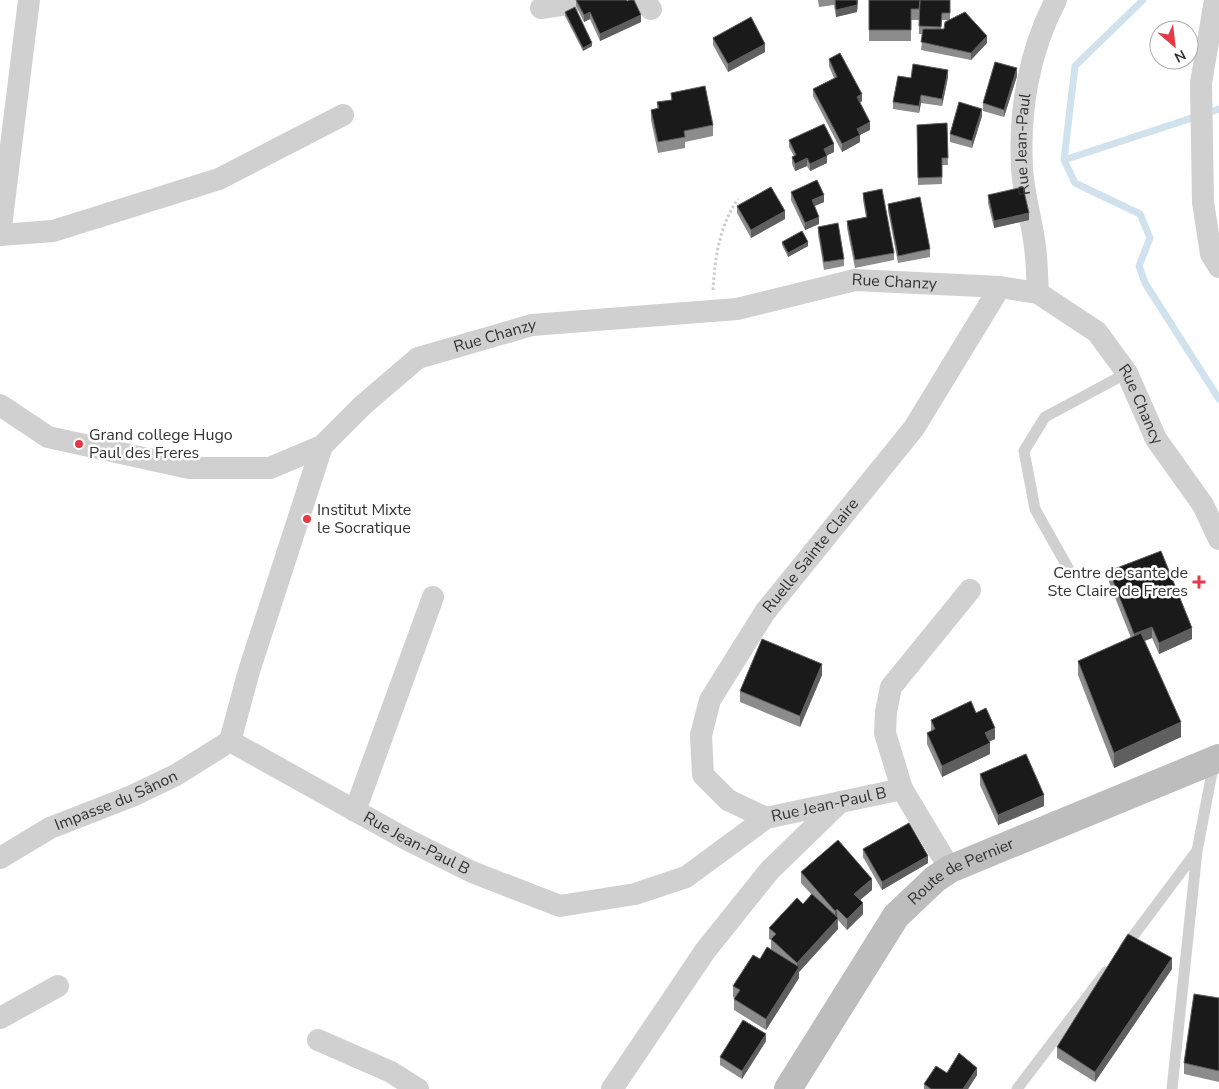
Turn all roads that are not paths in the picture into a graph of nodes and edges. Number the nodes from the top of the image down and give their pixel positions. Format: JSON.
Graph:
{"nodes":[{"id":1,"x":29,"y":0,"type":"edge"},
{"id":2,"x":575,"y":0,"type":"edge"},
{"id":3,"x":1056,"y":0,"type":"edge"},
{"id":4,"x":1215,"y":0,"type":"edge"},
{"id":5,"x":541,"y":8,"type":"dead end"},
{"id":6,"x":1213,"y":56,"type":"edge"},
{"id":7,"x":343,"y":115,"type":"dead end"},
{"id":8,"x":1211,"y":202,"type":"edge"},
{"id":9,"x":0,"y":235,"type":"edge"},
{"id":10,"x":1219,"y":266,"type":"edge"},
{"id":11,"x":1000,"y":287,"type":"junction"},
{"id":12,"x":1038,"y":293,"type":"junction"},
{"id":13,"x":1127,"y":373,"type":"junction"},
{"id":14,"x":0,"y":405,"type":"edge"},
{"id":15,"x":322,"y":446,"type":"junction"},
{"id":16,"x":1219,"y":539,"type":"edge"},
{"id":17,"x":1072,"y":574,"type":"dead end"},
{"id":18,"x":970,"y":590,"type":"dead end"},
{"id":19,"x":433,"y":597,"type":"dead end"},
{"id":20,"x":230,"y":741,"type":"junction"},
{"id":21,"x":1216,"y":759,"type":"edge"},
{"id":22,"x":902,"y":789,"type":"junction"},
{"id":23,"x":840,"y":802,"type":"junction"},
{"id":24,"x":355,"y":811,"type":"junction"},
{"id":25,"x":766,"y":818,"type":"junction"},
{"id":26,"x":1197,"y":851,"type":"junction"},
{"id":27,"x":0,"y":858,"type":"edge"},
{"id":28,"x":950,"y":869,"type":"junction"},
{"id":29,"x":58,"y":986,"type":"dead end"},
{"id":30,"x":0,"y":1018,"type":"edge"},
{"id":31,"x":318,"y":1040,"type":"dead end"},
{"id":32,"x":418,"y":1089,"type":"edge"},
{"id":33,"x":612,"y":1089,"type":"edge"},
{"id":34,"x":788,"y":1089,"type":"edge"},
{"id":35,"x":1017,"y":1089,"type":"edge"},
{"id":36,"x":1172,"y":1089,"type":"edge"}],
"edges":[{"from":1,"to":9,"type":"street"},
{"from":2,"to":5,"type":"street"},
{"from":3,"to":12,"type":"street","name":"Rue Jean-Paul"},
{"from":4,"to":6,"type":"street"},
{"from":6,"to":8,"type":"street"},
{"from":7,"to":9,"type":"street"},
{"from":8,"to":10,"type":"street"},
{"from":11,"to":12,"type":"street","name":"Rue Chanzy"},
{"from":11,"to":15,"type":"street","name":"Rue Chanzy"},
{"from":11,"to":25,"type":"street","name":"Ruelle Sainte Claire"},
{"from":12,"to":13,"type":"street","name":"Rue Chancy"},
{"from":13,"to":16,"type":"street","name":"Rue Chancy"},
{"from":13,"to":17,"type":"lane"},
{"from":14,"to":15,"type":"street","name":"Rue Chanzy"},
{"from":15,"to":20,"type":"street"},
{"from":18,"to":22,"type":"street"},
{"from":19,"to":24,"type":"street"},
{"from":20,"to":24,"type":"street","name":"Rue Jean-Paul B"},
{"from":20,"to":27,"type":"street","name":"Impasse du Sânon"},
{"from":21,"to":26,"type":"lane"},
{"from":21,"to":28,"type":"street","name":"Route de Pernier"},
{"from":22,"to":23,"type":"street","name":"Rue Jean-Paul B"},
{"from":22,"to":28,"type":"street"},
{"from":23,"to":25,"type":"street","name":"Rue Jean-Paul B"},
{"from":23,"to":33,"type":"street"},
{"from":24,"to":25,"type":"street","name":"Rue Jean-Paul B"},
{"from":26,"to":35,"type":"lane"},
{"from":26,"to":36,"type":"lane"},
{"from":28,"to":34,"type":"street","name":"Route de Pernier"},
{"from":29,"to":30,"type":"street"},
{"from":31,"to":32,"type":"street"}]}
